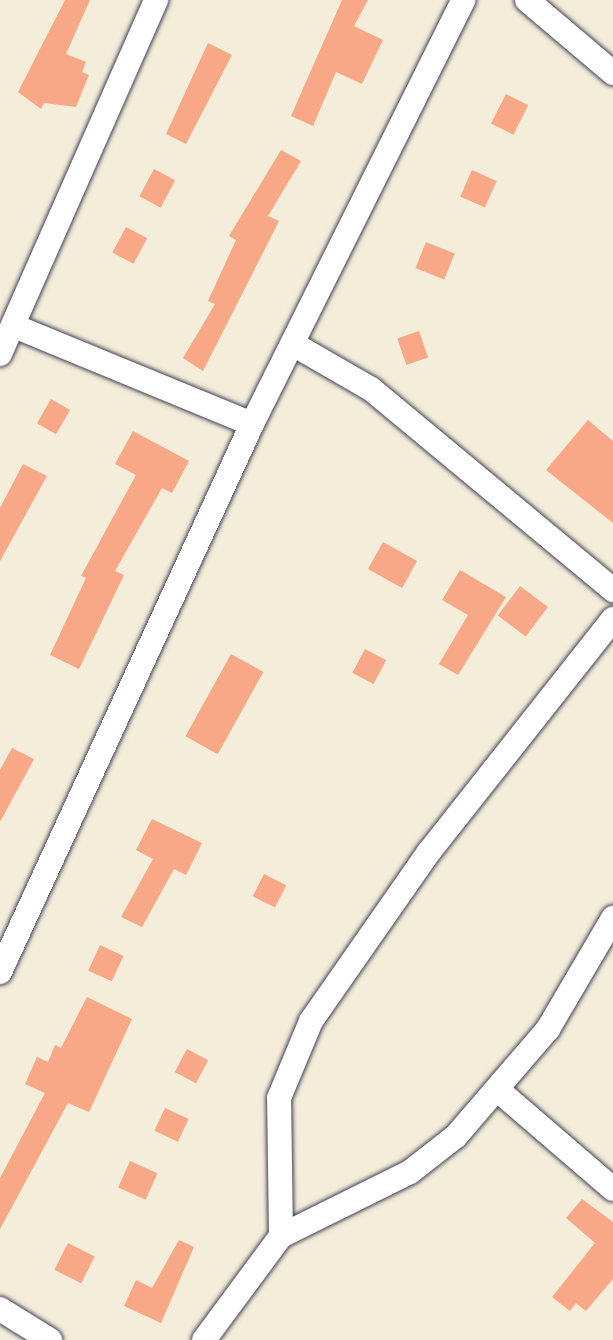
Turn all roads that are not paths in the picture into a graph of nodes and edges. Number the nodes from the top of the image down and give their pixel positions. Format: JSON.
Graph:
{"nodes":[{"id":1,"x":156,"y":0,"type":"edge"},
{"id":2,"x":463,"y":0,"type":"edge"},
{"id":3,"x":527,"y":0,"type":"edge"},
{"id":4,"x":613,"y":73,"type":"edge"},
{"id":5,"x":14,"y":326,"type":"junction"},
{"id":6,"x":293,"y":344,"type":"junction"},
{"id":7,"x":0,"y":354,"type":"edge"},
{"id":8,"x":252,"y":424,"type":"junction"},
{"id":9,"x":613,"y":590,"type":"edge"},
{"id":10,"x":613,"y":619,"type":"edge"},
{"id":11,"x":613,"y":918,"type":"edge"},
{"id":12,"x":0,"y":972,"type":"edge"},
{"id":13,"x":499,"y":1091,"type":"junction"},
{"id":14,"x":613,"y":1189,"type":"edge"},
{"id":15,"x":281,"y":1236,"type":"junction"},
{"id":16,"x":0,"y":1309,"type":"edge"},
{"id":17,"x":50,"y":1340,"type":"edge"},
{"id":18,"x":204,"y":1340,"type":"edge"}],
"edges":[{"from":1,"to":5,"type":"street"},
{"from":2,"to":6,"type":"street"},
{"from":3,"to":4,"type":"street"},
{"from":5,"to":7,"type":"street"},
{"from":5,"to":8,"type":"street"},
{"from":6,"to":8,"type":"street"},
{"from":6,"to":9,"type":"street"},
{"from":8,"to":12,"type":"street"},
{"from":10,"to":15,"type":"street"},
{"from":11,"to":13,"type":"street"},
{"from":13,"to":14,"type":"street"},
{"from":13,"to":15,"type":"street"},
{"from":15,"to":18,"type":"street"},
{"from":16,"to":17,"type":"street"}]}
